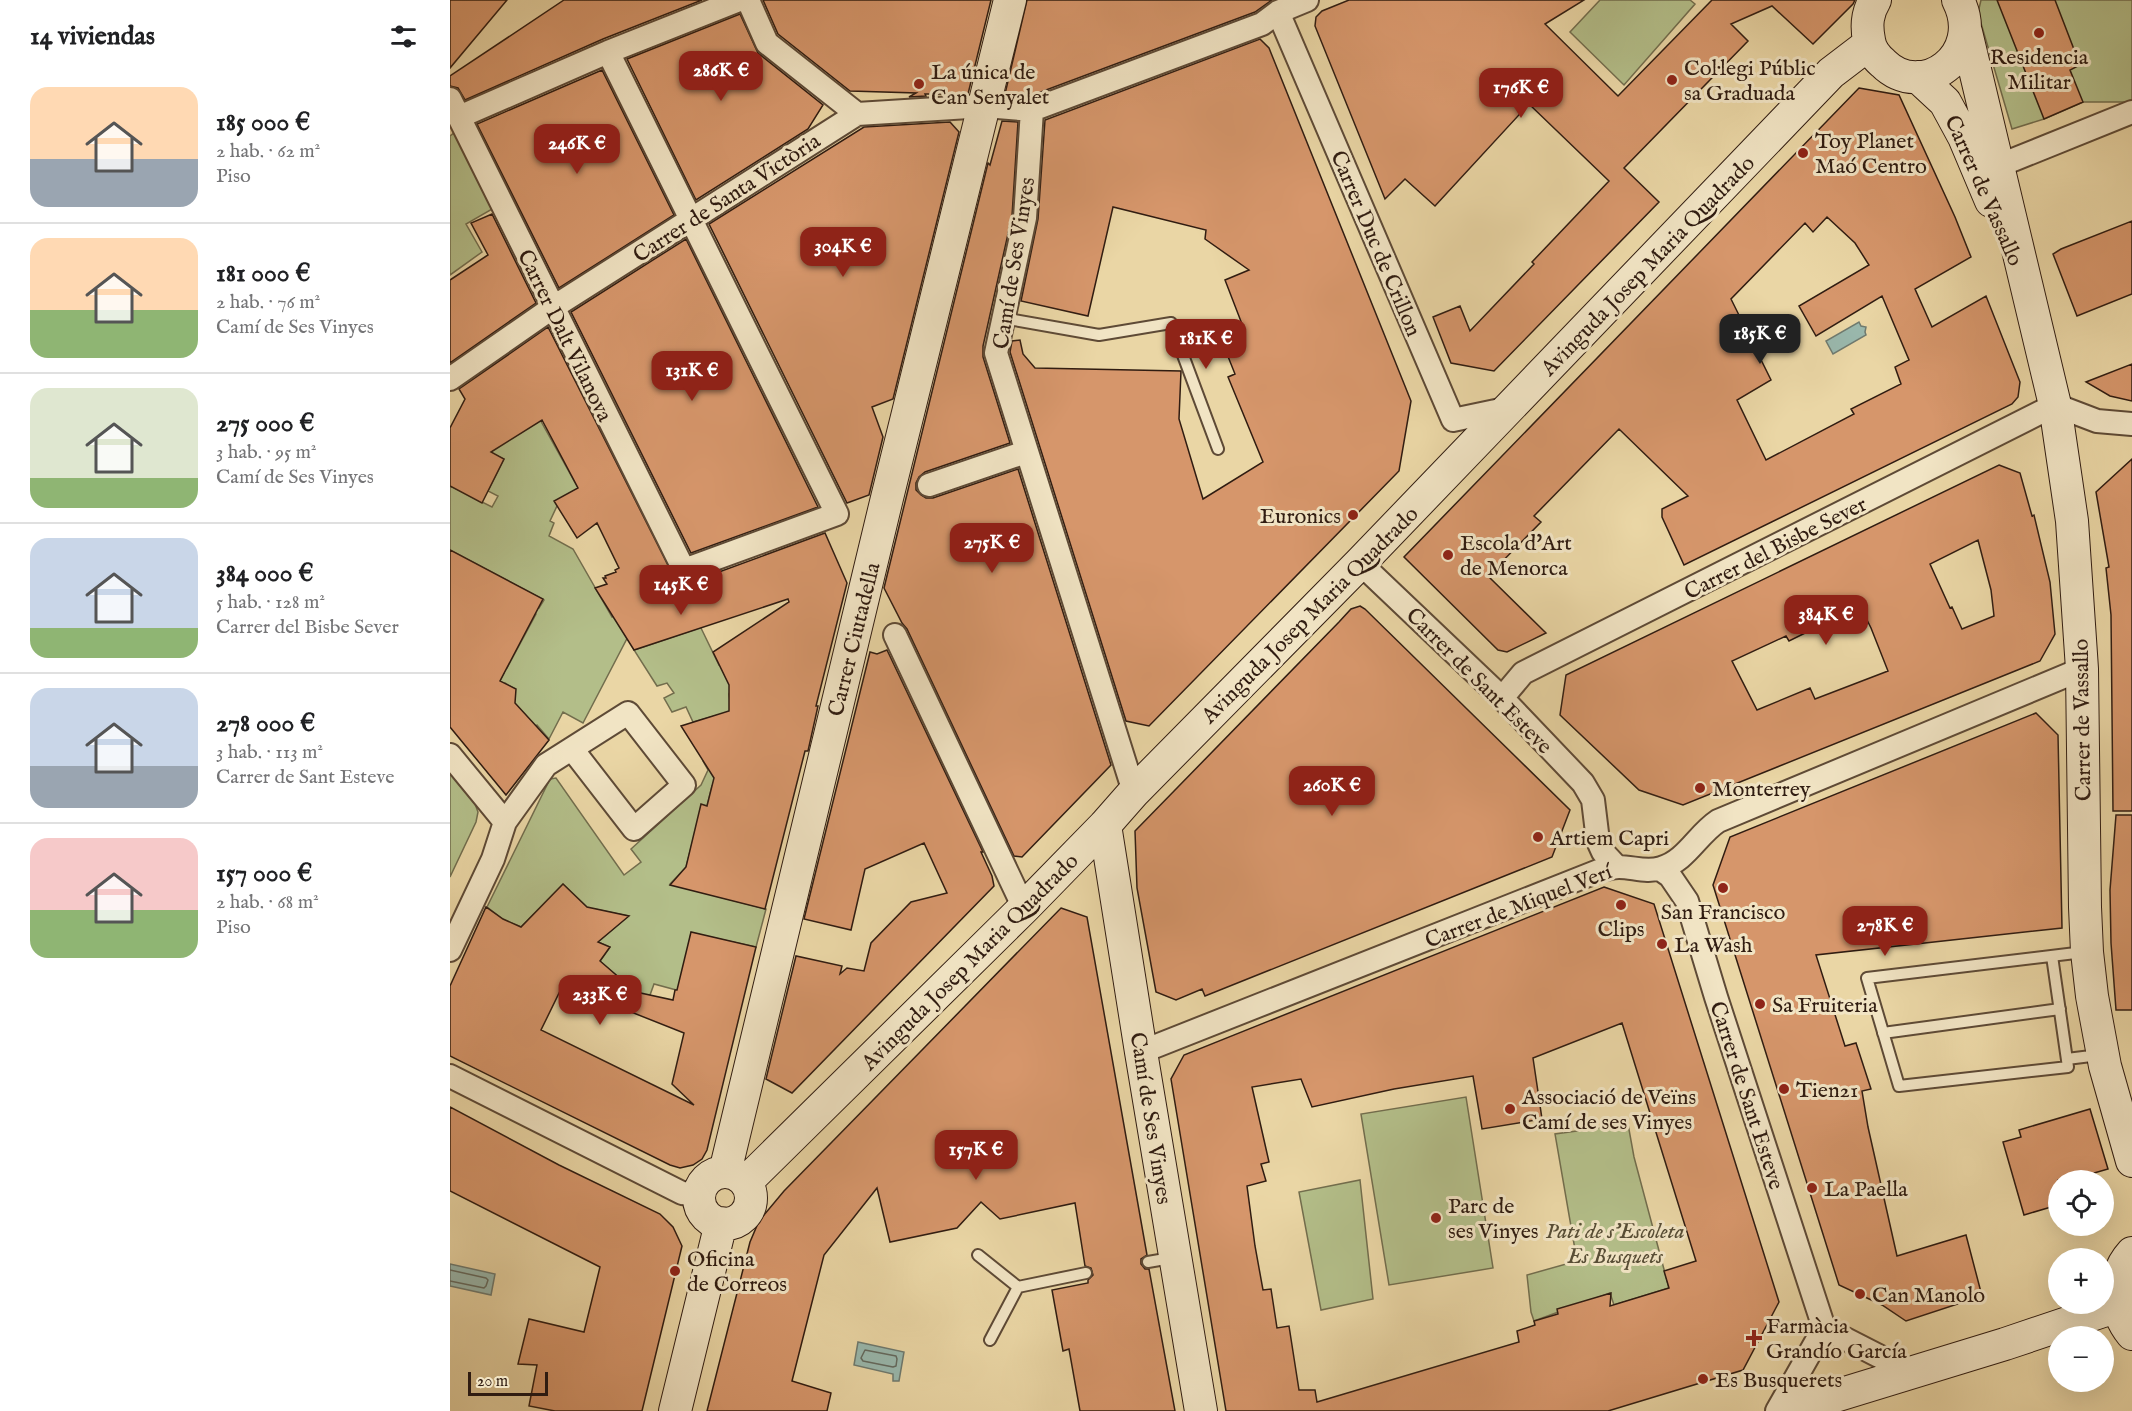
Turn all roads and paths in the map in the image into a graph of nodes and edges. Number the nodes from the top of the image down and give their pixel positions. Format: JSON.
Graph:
{"nodes":[{"id":1,"x":739,"y":0,"type":"edge"},
{"id":2,"x":748,"y":0,"type":"edge"},
{"id":3,"x":1010,"y":0,"type":"edge"},
{"id":4,"x":1307,"y":0,"type":"edge"},
{"id":5,"x":1875,"y":0,"type":"edge"},
{"id":6,"x":1959,"y":0,"type":"edge"},
{"id":7,"x":1271,"y":12,"type":"edge"},
{"id":8,"x":1966,"y":32,"type":"junction"},
{"id":9,"x":1869,"y":44,"type":"junction"},
{"id":10,"x":608,"y":52,"type":"junction"},
{"id":11,"x":1917,"y":77,"type":"junction"},
{"id":12,"x":985,"y":106,"type":"junction"},
{"id":13,"x":454,"y":108,"type":"edge"},
{"id":14,"x":1032,"y":110,"type":"junction"},
{"id":15,"x":2132,"y":112,"type":"edge"},
{"id":16,"x":856,"y":114,"type":"junction"},
{"id":17,"x":1998,"y":166,"type":"junction"},
{"id":18,"x":691,"y":220,"type":"junction"},
{"id":19,"x":2024,"y":280,"type":"junction"},
{"id":20,"x":552,"y":308,"type":"junction"},
{"id":21,"x":1002,"y":318,"type":"junction"},
{"id":22,"x":450,"y":379,"type":"edge"},
{"id":23,"x":2055,"y":405,"type":"junction"},
{"id":24,"x":1510,"y":408,"type":"junction"},
{"id":25,"x":2132,"y":424,"type":"edge"},
{"id":26,"x":1218,"y":449,"type":"dead end"},
{"id":27,"x":1026,"y":452,"type":"junction"},
{"id":28,"x":929,"y":485,"type":"dead end"},
{"id":29,"x":1360,"y":563,"type":"junction"},
{"id":30,"x":895,"y":635,"type":"dead end"},
{"id":31,"x":2082,"y":669,"type":"junction"},
{"id":32,"x":1502,"y":698,"type":"junction"},
{"id":33,"x":572,"y":748,"type":"junction"},
{"id":34,"x":450,"y":755,"type":"edge"},
{"id":35,"x":1134,"y":792,"type":"junction"},
{"id":36,"x":505,"y":822,"type":"junction"},
{"id":37,"x":1105,"y":825,"type":"junction"},
{"id":38,"x":1617,"y":867,"type":"junction"},
{"id":39,"x":1660,"y":869,"type":"junction"},
{"id":40,"x":1024,"y":908,"type":"junction"},
{"id":41,"x":450,"y":950,"type":"edge"},
{"id":42,"x":2087,"y":952,"type":"junction"},
{"id":43,"x":2052,"y":956,"type":"junction"},
{"id":44,"x":2060,"y":1009,"type":"junction"},
{"id":45,"x":1883,"y":1033,"type":"junction"},
{"id":46,"x":1141,"y":1052,"type":"junction"},
{"id":47,"x":2102,"y":1054,"type":"junction"},
{"id":48,"x":2067,"y":1059,"type":"junction"},
{"id":49,"x":450,"y":1076,"type":"edge"},
{"id":50,"x":2132,"y":1161,"type":"edge"},
{"id":51,"x":736,"y":1177,"type":"junction"},
{"id":52,"x":699,"y":1195,"type":"junction"},
{"id":53,"x":721,"y":1224,"type":"junction"},
{"id":54,"x":2132,"y":1253,"type":"edge"},
{"id":55,"x":978,"y":1255,"type":"dead end"},
{"id":56,"x":1086,"y":1273,"type":"dead end"},
{"id":57,"x":1018,"y":1287,"type":"junction"},
{"id":58,"x":2118,"y":1306,"type":"junction"},
{"id":59,"x":1824,"y":1328,"type":"junction"},
{"id":60,"x":2132,"y":1334,"type":"edge"},
{"id":61,"x":990,"y":1340,"type":"dead end"},
{"id":62,"x":1912,"y":1373,"type":"junction"},
{"id":63,"x":675,"y":1411,"type":"edge"},
{"id":64,"x":1201,"y":1411,"type":"edge"},
{"id":65,"x":1777,"y":1411,"type":"edge"},
{"id":66,"x":1786,"y":1411,"type":"edge"}],
"edges":[{"from":1,"to":10,"type":"street"},
{"from":2,"to":16,"type":"street"},
{"from":3,"to":12,"type":"street","name":"Carrer Ciutadella"},
{"from":4,"to":7,"type":"street"},
{"from":5,"to":9,"type":"street"},
{"from":6,"to":8,"type":"street","name":"Carrer de Vassallo"},
{"from":7,"to":14,"type":"street"},
{"from":7,"to":24,"type":"street","name":"Carrer Duc de Crillon"},
{"from":8,"to":11,"type":"street"},
{"from":8,"to":17,"type":"street","name":"Carrer de Vassallo"},
{"from":9,"to":11,"type":"street"},
{"from":9,"to":24,"type":"street","name":"Avinguda Josep Maria Quadrado"},
{"from":10,"to":13,"type":"street"},
{"from":10,"to":18,"type":"street"},
{"from":11,"to":19,"type":"street","name":"Carrer de Vassallo"},
{"from":12,"to":14,"type":"street","name":"Carrer de Santa Victòria"},
{"from":12,"to":16,"type":"street","name":"Carrer de Santa Victòria"},
{"from":12,"to":51,"type":"street","name":"Carrer Ciutadella"},
{"from":13,"to":20,"type":"street","name":"Carrer Dalt Vilanova"},
{"from":14,"to":21,"type":"street","name":"Camí de Ses Vinyes"},
{"from":15,"to":17,"type":"street"},
{"from":16,"to":18,"type":"street","name":"Carrer de Santa Victòria"},
{"from":17,"to":19,"type":"street","name":"Carrer de Vassallo"},
{"from":18,"to":20,"type":"street","name":"Carrer de Santa Victòria"},
{"from":18,"to":20,"type":"street","name":"Carrer Dalt Vilanova"},
{"from":19,"to":23,"type":"street","name":"Carrer de Vassallo"},
{"from":20,"to":22,"type":"street","name":"Carrer de Santa Victòria"},
{"from":21,"to":26,"type":"lane"},
{"from":21,"to":27,"type":"street","name":"Camí de Ses Vinyes"},
{"from":23,"to":25,"type":"street"},
{"from":23,"to":31,"type":"street","name":"Carrer de Vassallo"},
{"from":23,"to":32,"type":"street","name":"Carrer del Bisbe Sever"},
{"from":24,"to":29,"type":"street","name":"Avinguda Josep Maria Quadrado"},
{"from":27,"to":28,"type":"street"},
{"from":27,"to":35,"type":"street","name":"Camí de Ses Vinyes"},
{"from":29,"to":32,"type":"street","name":"Carrer de Sant Esteve"},
{"from":29,"to":35,"type":"street","name":"Avinguda Josep Maria Quadrado"},
{"from":30,"to":40,"type":"street"},
{"from":31,"to":39,"type":"street"},
{"from":31,"to":42,"type":"street","name":"Carrer de Vassallo"},
{"from":32,"to":38,"type":"street","name":"Carrer de Sant Esteve"},
{"from":33,"to":33,"type":"street"},
{"from":33,"to":36,"type":"street"},
{"from":34,"to":36,"type":"street"},
{"from":35,"to":37,"type":"street","name":"Avinguda Josep Maria Quadrado"},
{"from":36,"to":41,"type":"street"},
{"from":37,"to":40,"type":"street","name":"Avinguda Josep Maria Quadrado"},
{"from":37,"to":46,"type":"street","name":"Camí de Ses Vinyes"},
{"from":38,"to":39,"type":"street","name":"Carrer de Miquel Verí"},
{"from":38,"to":46,"type":"street","name":"Carrer de Miquel Verí"},
{"from":39,"to":59,"type":"street","name":"Carrer de Sant Esteve"},
{"from":40,"to":51,"type":"street","name":"Avinguda Josep Maria Quadrado"},
{"from":42,"to":43,"type":"lane"},
{"from":42,"to":47,"type":"street","name":"Carrer de Vassallo"},
{"from":43,"to":44,"type":"lane"},
{"from":43,"to":45,"type":"lane"},
{"from":44,"to":45,"type":"lane"},
{"from":44,"to":48,"type":"lane"},
{"from":45,"to":48,"type":"lane"},
{"from":46,"to":64,"type":"street","name":"Camí de Ses Vinyes"},
{"from":47,"to":48,"type":"lane"},
{"from":47,"to":50,"type":"street","name":"Carrer de Vassallo"},
{"from":49,"to":52,"type":"street"},
{"from":51,"to":52,"type":"street"},
{"from":51,"to":53,"type":"street"},
{"from":52,"to":53,"type":"street"},
{"from":53,"to":63,"type":"street"},
{"from":54,"to":58,"type":"street"},
{"from":55,"to":57,"type":"lane"},
{"from":56,"to":57,"type":"lane"},
{"from":57,"to":61,"type":"lane"},
{"from":58,"to":60,"type":"street"},
{"from":58,"to":62,"type":"street"},
{"from":59,"to":62,"type":"street"},
{"from":59,"to":65,"type":"street"},
{"from":62,"to":66,"type":"street"}]}
